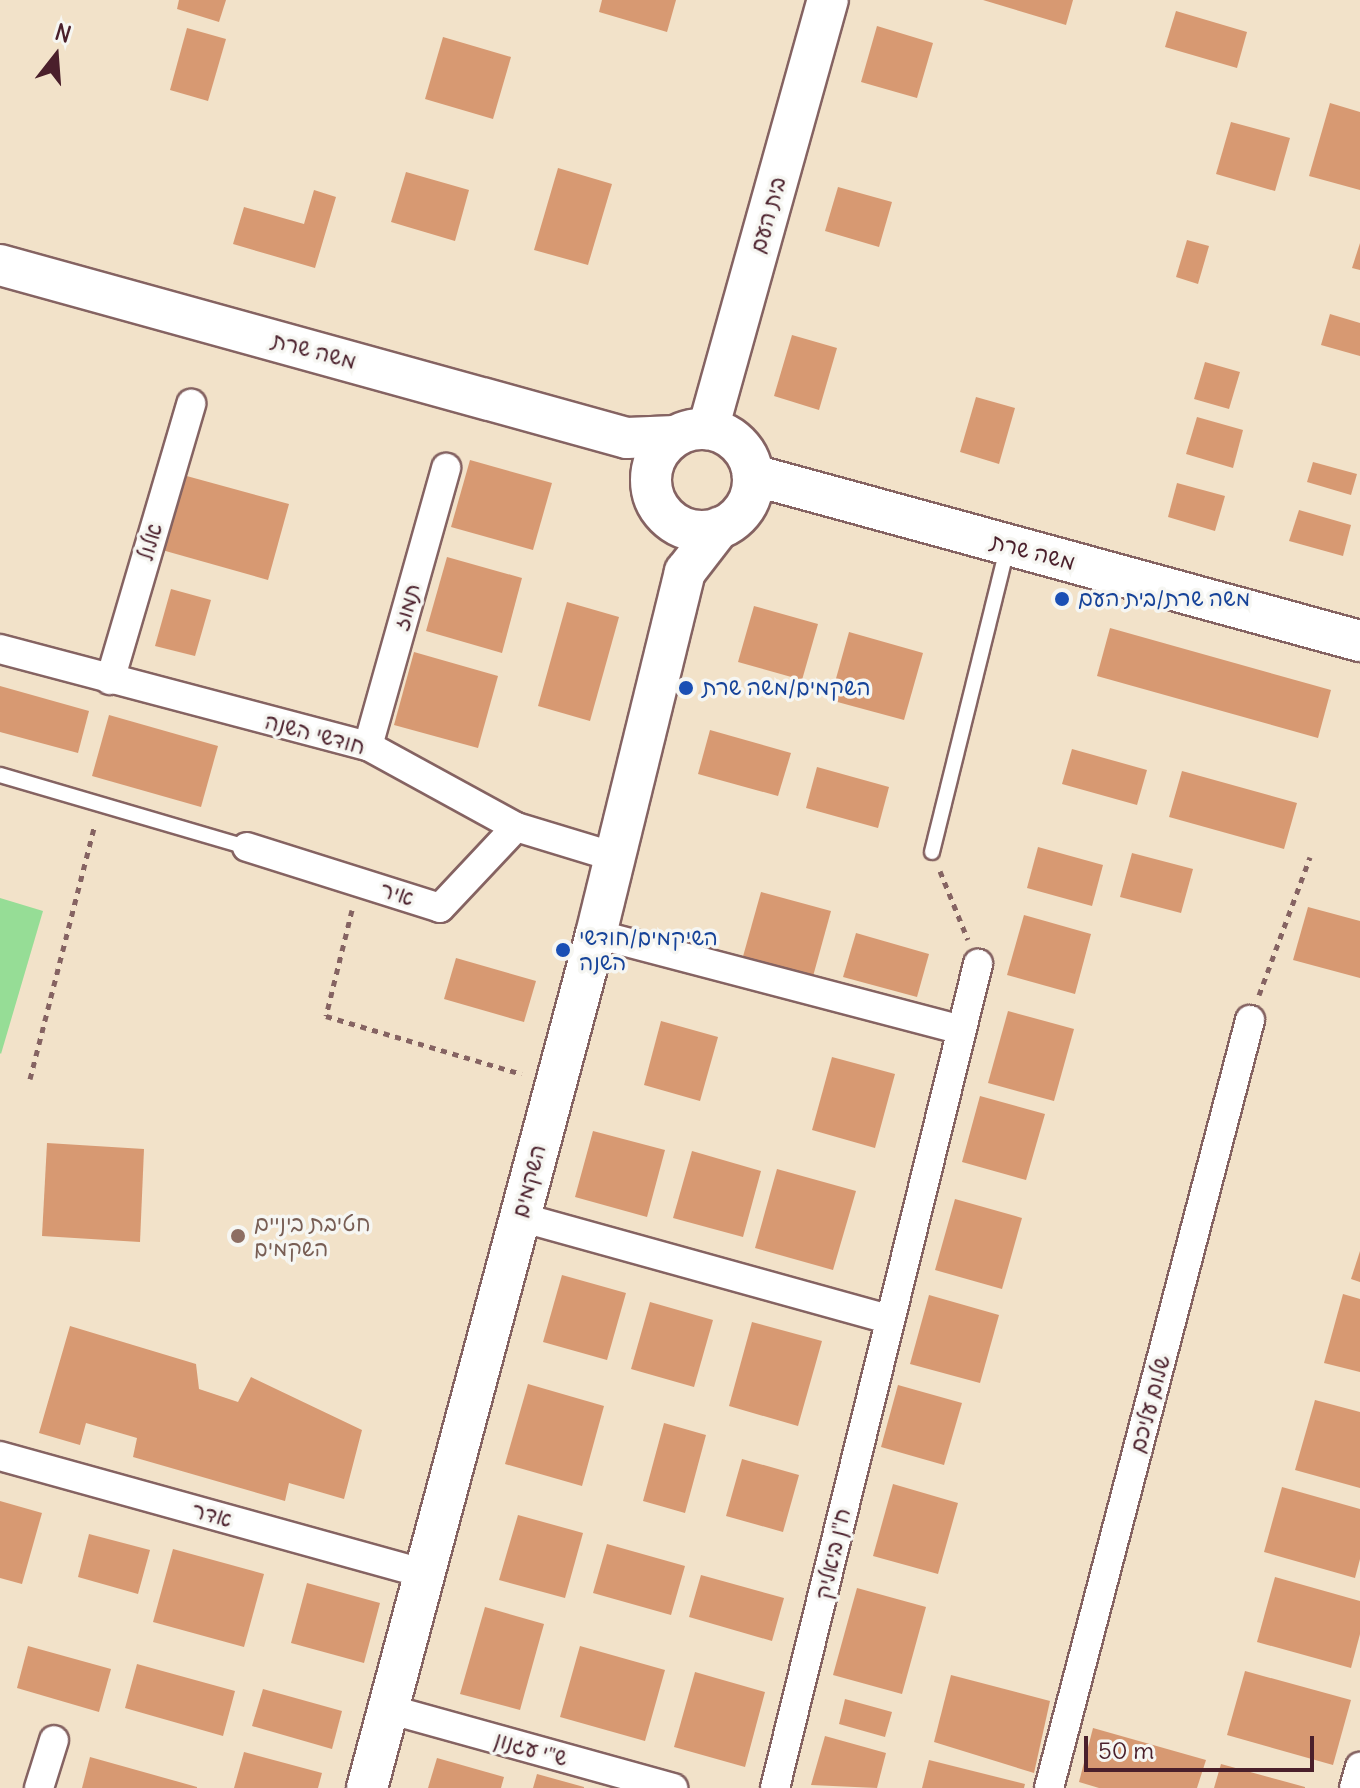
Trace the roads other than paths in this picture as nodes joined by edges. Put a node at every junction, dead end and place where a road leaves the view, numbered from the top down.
1 (828, 0) edge
2 (0, 265) edge
3 (191, 404) dead end
4 (692, 433) junction
5 (627, 438) junction
6 (446, 468) dead end
7 (753, 475) junction
8 (655, 493) junction
9 (719, 528) junction
10 (1008, 545) junction
11 (685, 572) junction
12 (1360, 641) edge
13 (0, 649) edge
14 (110, 680) junction
15 (368, 746) junction
16 (0, 775) edge
17 (516, 827) junction
18 (247, 847) joint
19 (932, 852) road end
20 (615, 857) junction
21 (596, 934) junction
22 (978, 964) road end
23 (1250, 1020) road end
24 (961, 1030) junction
25 (520, 1217) junction
26 (888, 1319) junction
27 (0, 1456) edge
28 (425, 1574) junction
29 (388, 1709) junction
30 (54, 1740) dead end
31 (1360, 1767) edge
32 (39, 1788) edge
33 (367, 1788) edge
34 (673, 1788) edge
35 (775, 1788) edge
36 (1049, 1788) edge
37 (1354, 1788) edge

1 - 4 street, בית העם
2 - 5 street, משה שרת
3 - 14 street, אלול
4 - 5 street, משה שרת
4 - 7 street
4 - 8 street
5 - 8 street
6 - 15 street, תמוז
7 - 9 street
7 - 10 street, משה שרת
8 - 9 street
8 - 11 street
9 - 11 street, השקמים
10 - 12 street, משה שרת
10 - 19 lane
11 - 20 street, השקמים
13 - 14 street, חודשי השנה
14 - 15 street, חודשי השנה
15 - 17 street, חודשי השנה
16 - 18 lane
17 - 18 street, איר
17 - 20 street, חודשי השנה
20 - 21 street, השקמים
21 - 24 street
21 - 25 street, השקמים
22 - 24 street, ח"ן ביאליק
23 - 36 street, שלום עליכם
24 - 26 street, ח"ן ביאליק
25 - 26 street
25 - 28 street, השקמים
26 - 35 street, ח"ן ביאליק
27 - 28 street, אדר
28 - 29 street, השקמים
29 - 33 street, השקמים
29 - 34 street, ש"י עגנון
30 - 32 street
31 - 37 street

